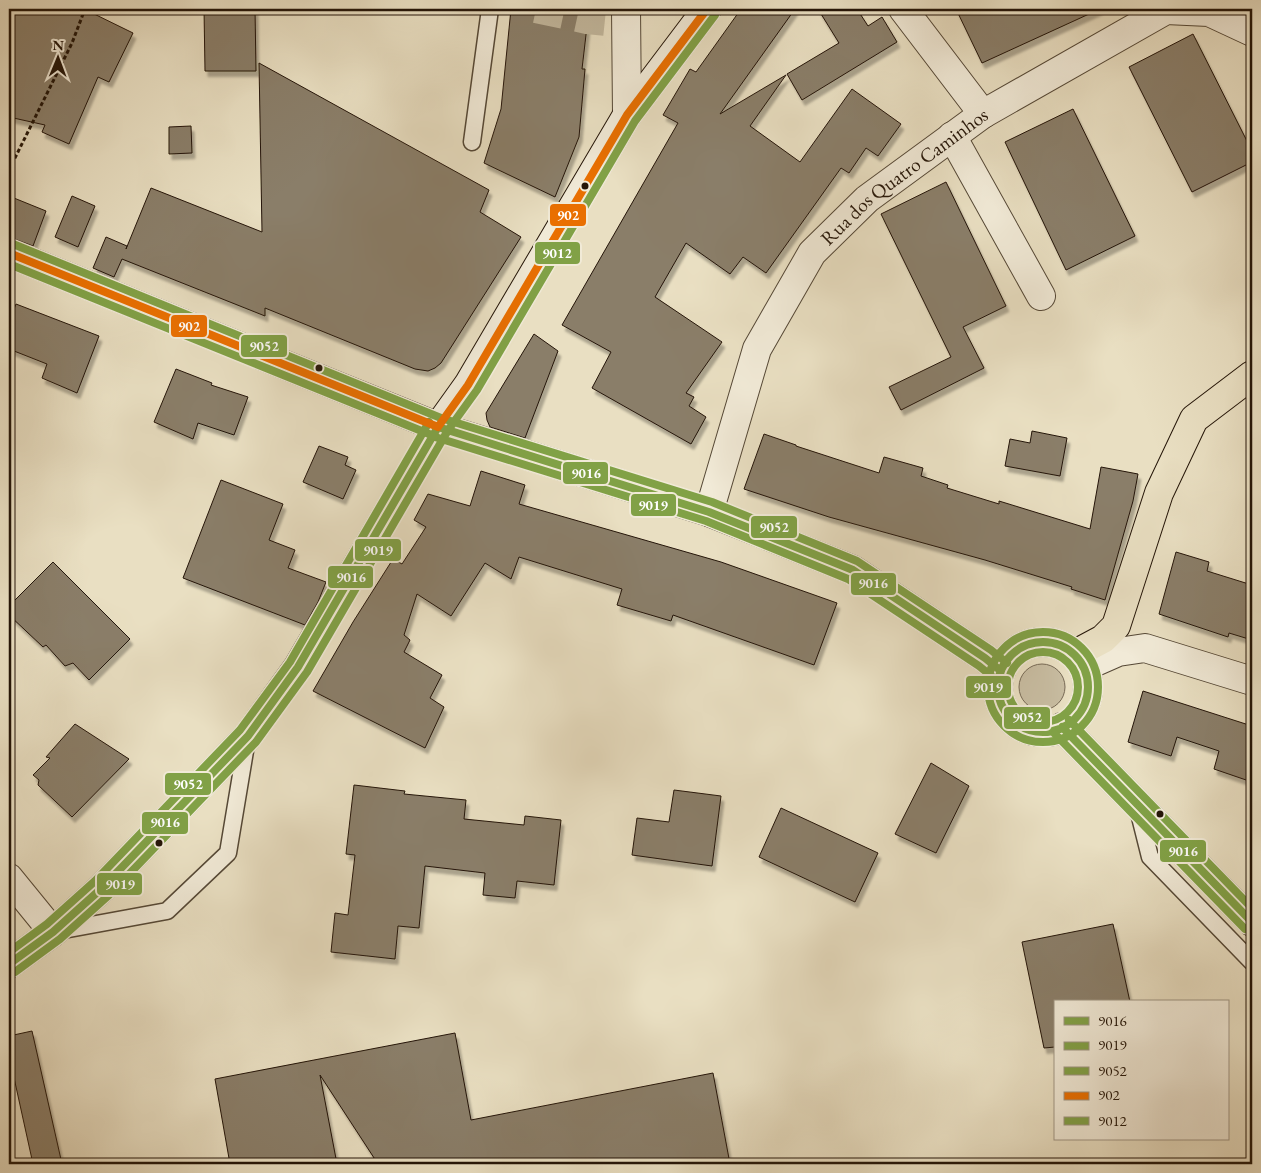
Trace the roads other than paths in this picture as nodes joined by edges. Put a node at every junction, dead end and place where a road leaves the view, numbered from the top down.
1 (490, 9) edge
2 (626, 9) edge
3 (706, 9) edge
4 (904, 9) edge
5 (1167, 9) edge
6 (1252, 32) edge
7 (627, 114) junction
8 (983, 114) junction
9 (952, 136) junction
10 (472, 142) dead end
11 (9, 253) edge
12 (1041, 296) dead end
13 (1252, 374) edge
14 (438, 427) junction
15 (709, 512) junction
16 (1079, 661) junction
17 (1001, 671) junction
18 (1252, 681) edge
19 (1062, 727) junction
20 (248, 736) junction
21 (1136, 804) junction
22 (9, 878) edge
23 (1252, 922) edge
24 (53, 932) junction
25 (1252, 962) edge
26 (9, 964) edge

1 - 10 lane
2 - 7 street
3 - 7 street
4 - 8 street
5 - 6 street, Rua dos Quatro Caminhos
5 - 8 street, Rua dos Quatro Caminhos
7 - 14 street
8 - 9 street, Rua dos Quatro Caminhos
9 - 12 street
9 - 15 street, Rua dos Quatro Caminhos
11 - 14 street
13 - 16 highway
14 - 15 street
14 - 20 street
15 - 17 street
16 - 17 street
16 - 18 street
16 - 19 street
17 - 19 street
19 - 21 street
20 - 24 street
20 - 24 lane
21 - 23 street
21 - 25 lane
22 - 24 street
24 - 26 street

